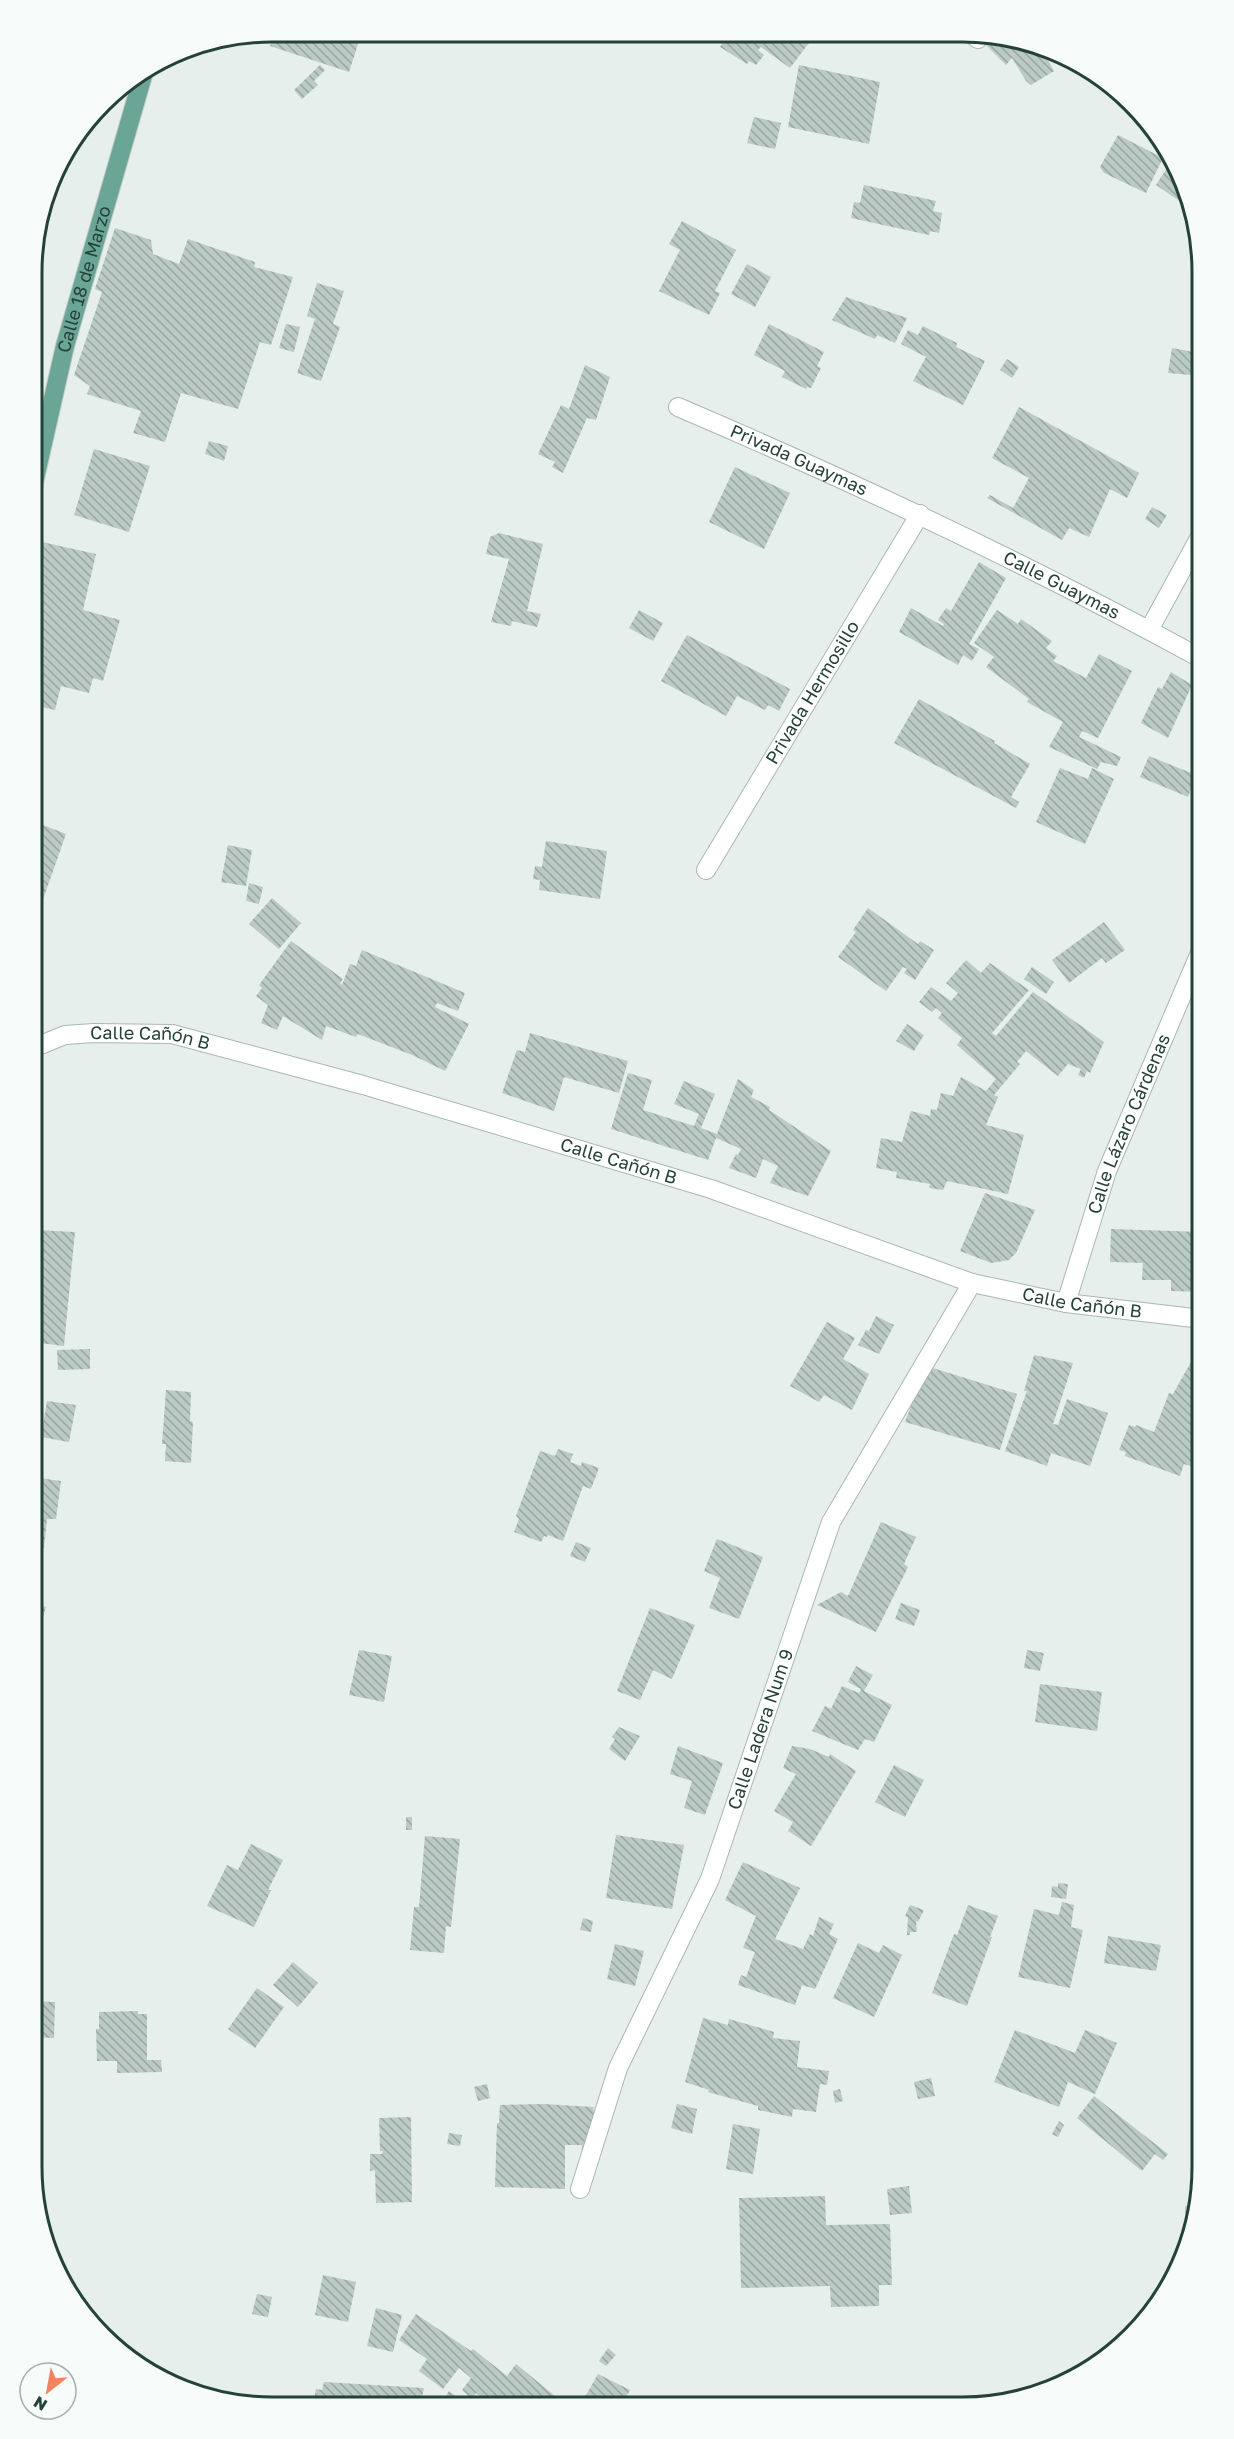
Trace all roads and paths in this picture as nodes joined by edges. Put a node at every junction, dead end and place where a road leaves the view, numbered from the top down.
1 (141, 83) edge
2 (678, 406) dead end
3 (42, 447) edge
4 (920, 514) junction
5 (1192, 551) edge
6 (1149, 630) junction
7 (1192, 654) edge
8 (706, 870) dead end
9 (1192, 971) edge
10 (42, 1044) edge
11 (972, 1283) junction
12 (1065, 1304) junction
13 (1192, 1318) edge
14 (580, 2189) dead end

1 - 3 main road, Calle 18 de Marzo
2 - 4 street, Privada Guaymas
4 - 6 street, Calle Guaymas
4 - 8 street, Privada Hermosillo
5 - 6 street
6 - 7 street, Calle Guaymas
9 - 12 street, Calle Lázaro Cárdenas
10 - 11 street, Calle Cañón B
11 - 12 street, Calle Cañón B
11 - 14 street, Calle Ladera Num 9
12 - 13 street, Calle Cañón B

